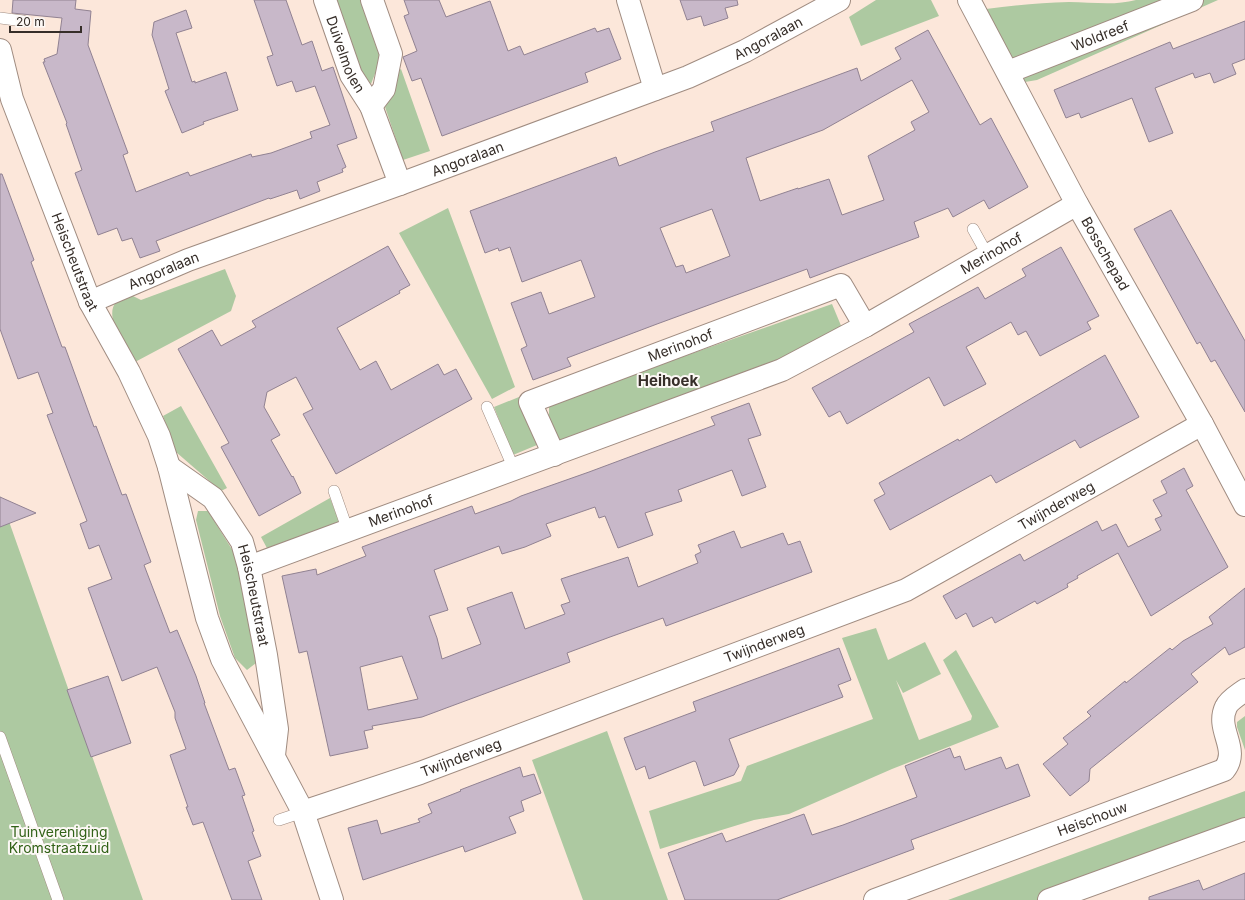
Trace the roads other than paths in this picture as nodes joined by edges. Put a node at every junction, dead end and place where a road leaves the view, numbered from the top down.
1 (324, 0) edge
2 (372, 0) edge
3 (628, 0) edge
4 (839, 0) edge
5 (969, 0) edge
6 (1192, 0) edge
7 (0, 18) edge
8 (23, 21) dead end
9 (0, 50) edge
10 (1008, 72) junction
11 (655, 89) junction
12 (371, 106) junction
13 (400, 184) junction
14 (1077, 204) junction
15 (973, 229) dead end
16 (988, 256) junction
17 (90, 302) junction
18 (865, 326) junction
19 (487, 407) dead end
20 (1202, 424) junction
21 (554, 455) junction
22 (168, 467) junction
23 (514, 470) junction
24 (334, 492) dead end
25 (1245, 505) edge
26 (348, 530) junction
27 (248, 567) junction
28 (1245, 690) edge
29 (0, 737) edge
30 (274, 755) junction
31 (303, 812) junction
32 (279, 820) dead end
33 (1245, 829) edge
34 (58, 900) edge
35 (332, 900) edge
36 (875, 900) edge
37 (1049, 900) edge

1 - 12 street, Duivelmolen
2 - 12 street, Duivelmolen
3 - 11 street
4 - 11 street, Angoralaan
5 - 10 street, Bosschepad
6 - 10 street, Woldreef
7 - 8 lane
9 - 17 street, Heischeutstraat
10 - 14 street, Bosschepad
11 - 13 street, Angoralaan
12 - 13 street, Duivelmolen
13 - 17 street, Angoralaan
14 - 16 street, Merinohof
14 - 20 street, Bosschepad
15 - 16 lane
16 - 18 street, Merinohof
17 - 22 street, Heischeutstraat
18 - 21 street, Merinohof
18 - 21 street, Merinohof
19 - 23 lane
20 - 25 street, Bosschepad
20 - 31 street, Twijnderweg
21 - 23 street, Merinohof
22 - 27 street, Heischeutstraat
22 - 30 street, Heischeutstraat
23 - 26 street, Merinohof
24 - 26 lane
26 - 27 street, Merinohof
27 - 30 street, Heischeutstraat
28 - 36 street, Heischouw
29 - 34 lane
30 - 31 street, Heischeutstraat
31 - 32 lane
31 - 35 street, Heischeutstraat
33 - 37 street

